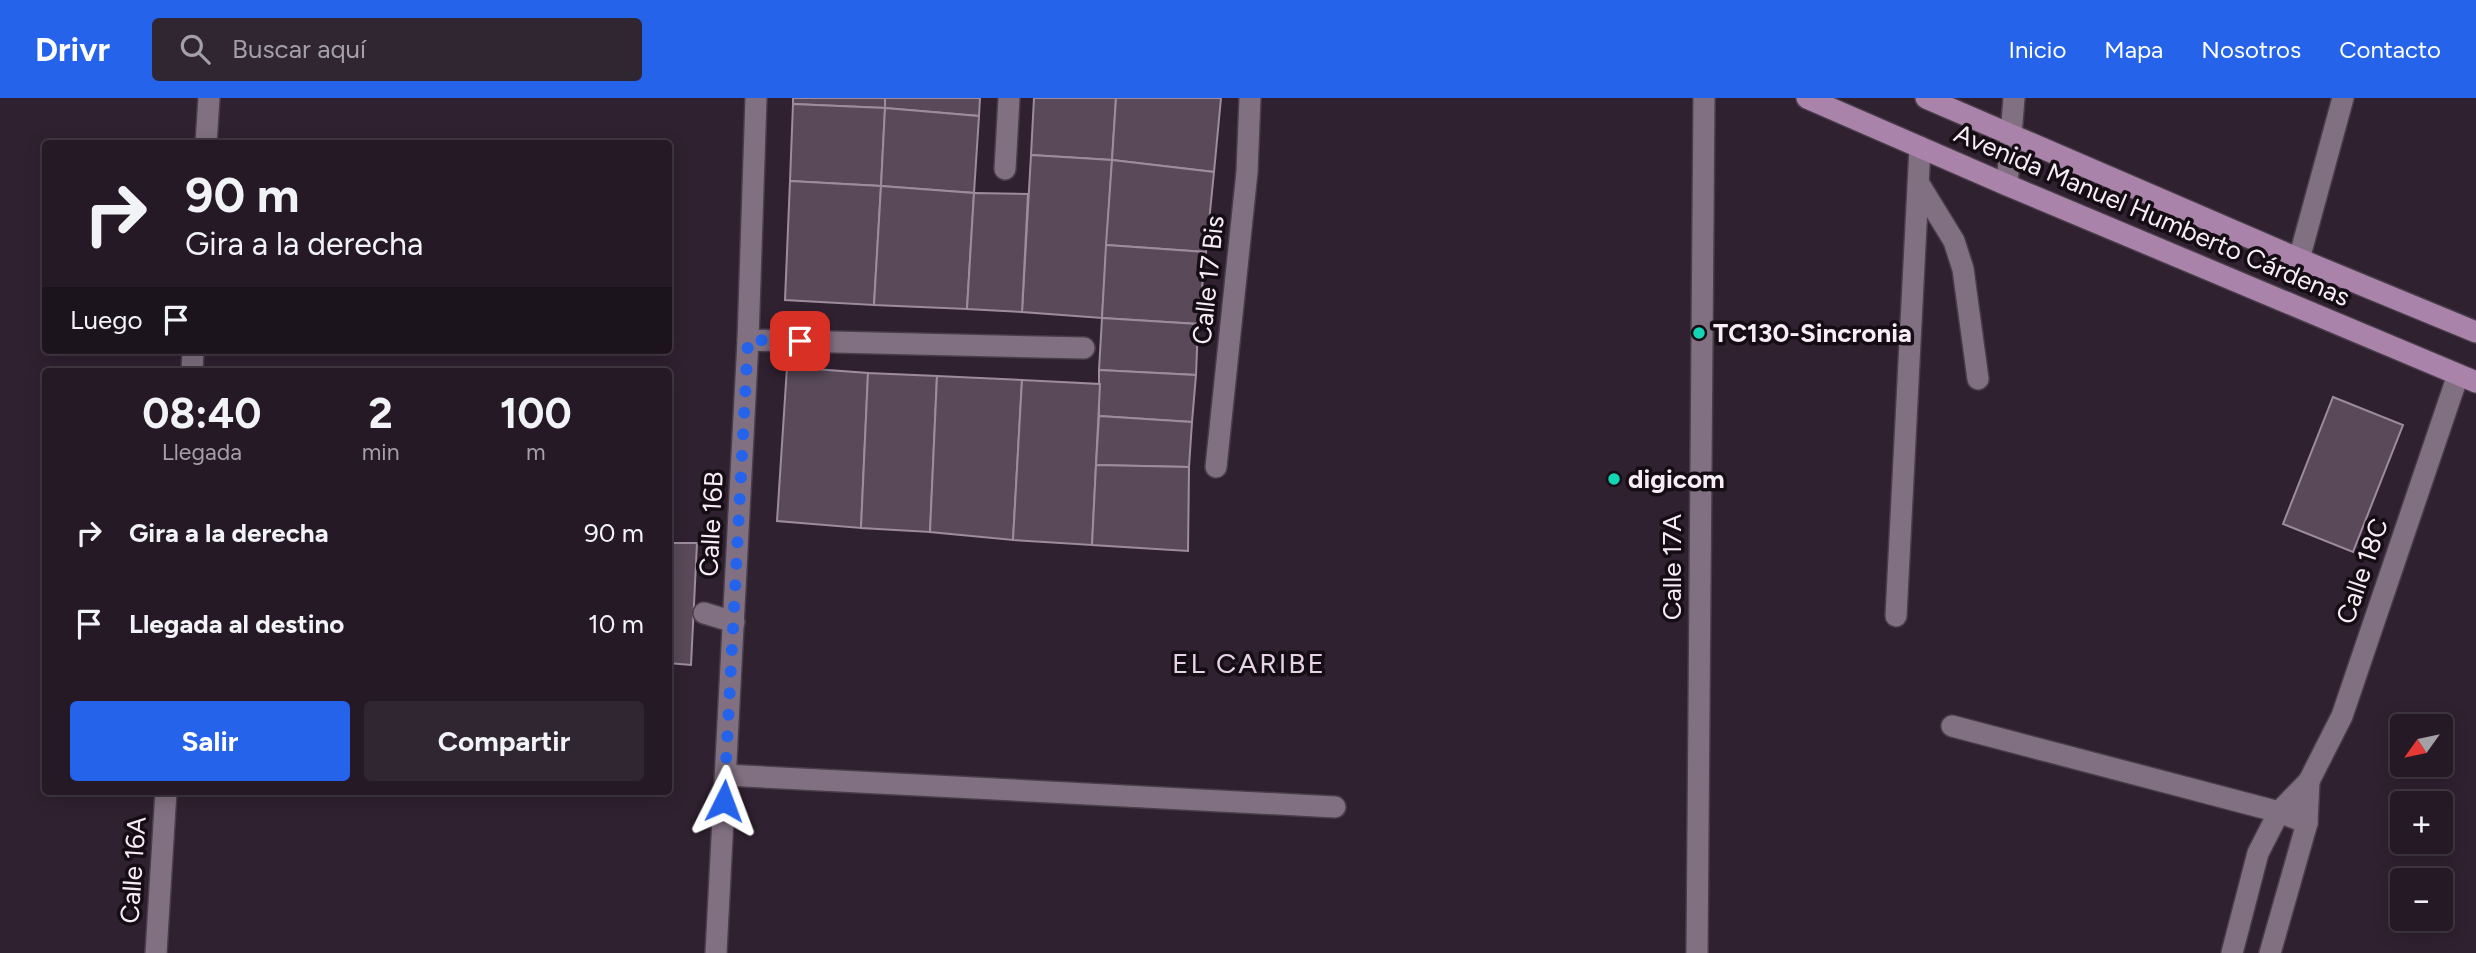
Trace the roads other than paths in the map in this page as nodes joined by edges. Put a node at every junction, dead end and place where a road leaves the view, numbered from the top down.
1 (208, 98) edge
2 (756, 98) edge
3 (1009, 98) edge
4 (1250, 98) edge
5 (1704, 98) edge
6 (1807, 98) edge
7 (1926, 98) edge
8 (2014, 98) edge
9 (2343, 98) edge
10 (2012, 134) junction
11 (206, 140) edge
12 (1920, 147) junction
13 (1004, 169) dead end
14 (1919, 184) junction
15 (2007, 185) junction
16 (2300, 259) junction
17 (2476, 332) edge
18 (748, 340) junction
19 (1084, 348) dead end
20 (2467, 378) edge
21 (1978, 379) dead end
22 (1216, 467) dead end
23 (704, 613) dead end
24 (1896, 616) dead end
25 (734, 622) junction
26 (1952, 726) dead end
27 (726, 775) junction
28 (2309, 781) junction
29 (166, 795) edge
30 (1335, 807) dead end
31 (2279, 813) junction
32 (2307, 823) junction
33 (156, 953) edge
34 (716, 953) edge
35 (1697, 953) edge
36 (2232, 953) edge
37 (2270, 953) edge

1 - 11 street
2 - 18 street, Calle 16B
3 - 13 street
4 - 22 street, Calle 17 Bis
5 - 35 street, Calle 17A
6 - 12 main road, Avenida Manuel Humberto Cárdenas
7 - 10 main road, Avenida Manuel Humberto Cárdenas
8 - 10 street
9 - 16 street
10 - 15 street
10 - 16 main road, Avenida Manuel Humberto Cárdenas
12 - 14 street
12 - 15 main road, Avenida Manuel Humberto Cárdenas
14 - 21 street
14 - 24 street
15 - 20 main road, Avenida Manuel Humberto Cárdenas
16 - 17 main road, Avenida Manuel Humberto Cárdenas
18 - 19 street
18 - 25 street, Calle 16B
20 - 28 street, Calle 18C
23 - 25 street
25 - 27 street, Calle 16B
26 - 31 street
27 - 30 street
27 - 34 street, Calle 16B
28 - 31 street, Calle 18C
28 - 32 street, Calle 18C
29 - 33 street, Calle 16A
31 - 32 street
31 - 36 street, Calle 18C
32 - 37 street, Calle 18C

